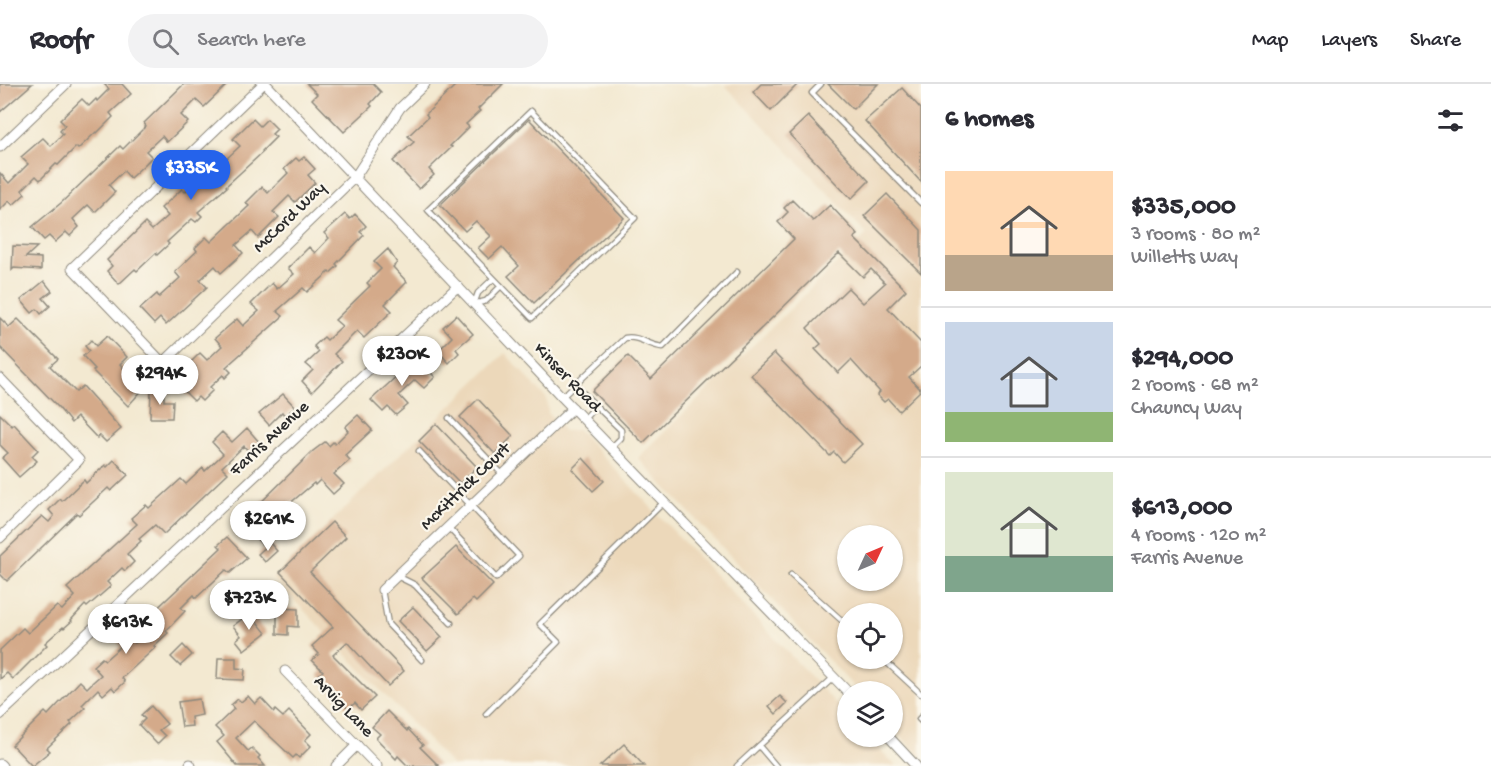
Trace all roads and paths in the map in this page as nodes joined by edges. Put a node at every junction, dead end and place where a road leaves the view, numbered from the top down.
1 (66, 84) edge
2 (265, 84) edge
3 (425, 84) edge
4 (821, 84) edge
5 (0, 147) edge
6 (355, 177) junction
7 (921, 203) edge
8 (737, 272) dead end
9 (493, 279) junction
10 (458, 286) junction
11 (501, 286) junction
12 (474, 304) junction
13 (0, 378) edge
14 (575, 385) junction
15 (562, 398) junction
16 (596, 406) junction
17 (573, 408) junction
18 (449, 418) dead end
19 (584, 419) junction
20 (611, 448) junction
21 (419, 451) dead end
22 (503, 475) junction
23 (664, 502) junction
24 (471, 505) junction
25 (448, 527) junction
26 (0, 538) edge
27 (791, 575) dead end
28 (397, 576) junction
29 (382, 590) joint
30 (837, 616) edge
31 (451, 623) dead end
32 (422, 660) dead end
33 (894, 669) edge
34 (285, 671) dead end
35 (834, 677) junction
36 (838, 681) edge
37 (921, 694) edge
38 (486, 714) dead end
39 (0, 715) edge
40 (357, 745) junction
41 (759, 746) junction
42 (898, 747) edge
43 (336, 766) edge
44 (377, 766) edge
45 (737, 766) edge
46 (776, 766) edge
47 (916, 766) edge

1 - 5 street
2 - 6 street, Kinser Road
2 - 6 street, McCord Way
3 - 6 street, McCord Way
4 - 7 lane
6 - 10 street, Kinser Road
8 - 14 lane
9 - 11 lane
9 - 11 lane
9 - 12 lane
10 - 12 street, Kinser Road
10 - 39 street, Farris Avenue
11 - 12 lane
12 - 15 street, Kinser Road
13 - 26 street
14 - 15 lane
14 - 16 lane
15 - 17 street, Kinser Road
16 - 19 lane
16 - 20 lane
17 - 19 street, Kinser Road
17 - 22 street, McKittrick Court
18 - 22 lane
19 - 20 street, Kinser Road
20 - 23 street, Kinser Road
21 - 24 lane
22 - 24 street, McKittrick Court
23 - 35 street, Kinser Road
23 - 38 lane
24 - 25 street, McKittrick Court
24 - 25 lane
25 - 28 street, McKittrick Court
27 - 30 lane
28 - 29 street, McKittrick Court
28 - 31 lane
29 - 32 lane
33 - 37 lane
34 - 40 street, Arvig Lane
35 - 36 street, Kinser Road
35 - 41 lane
40 - 43 street
40 - 44 street, Arvig Lane
41 - 45 lane
41 - 46 lane
42 - 47 street

